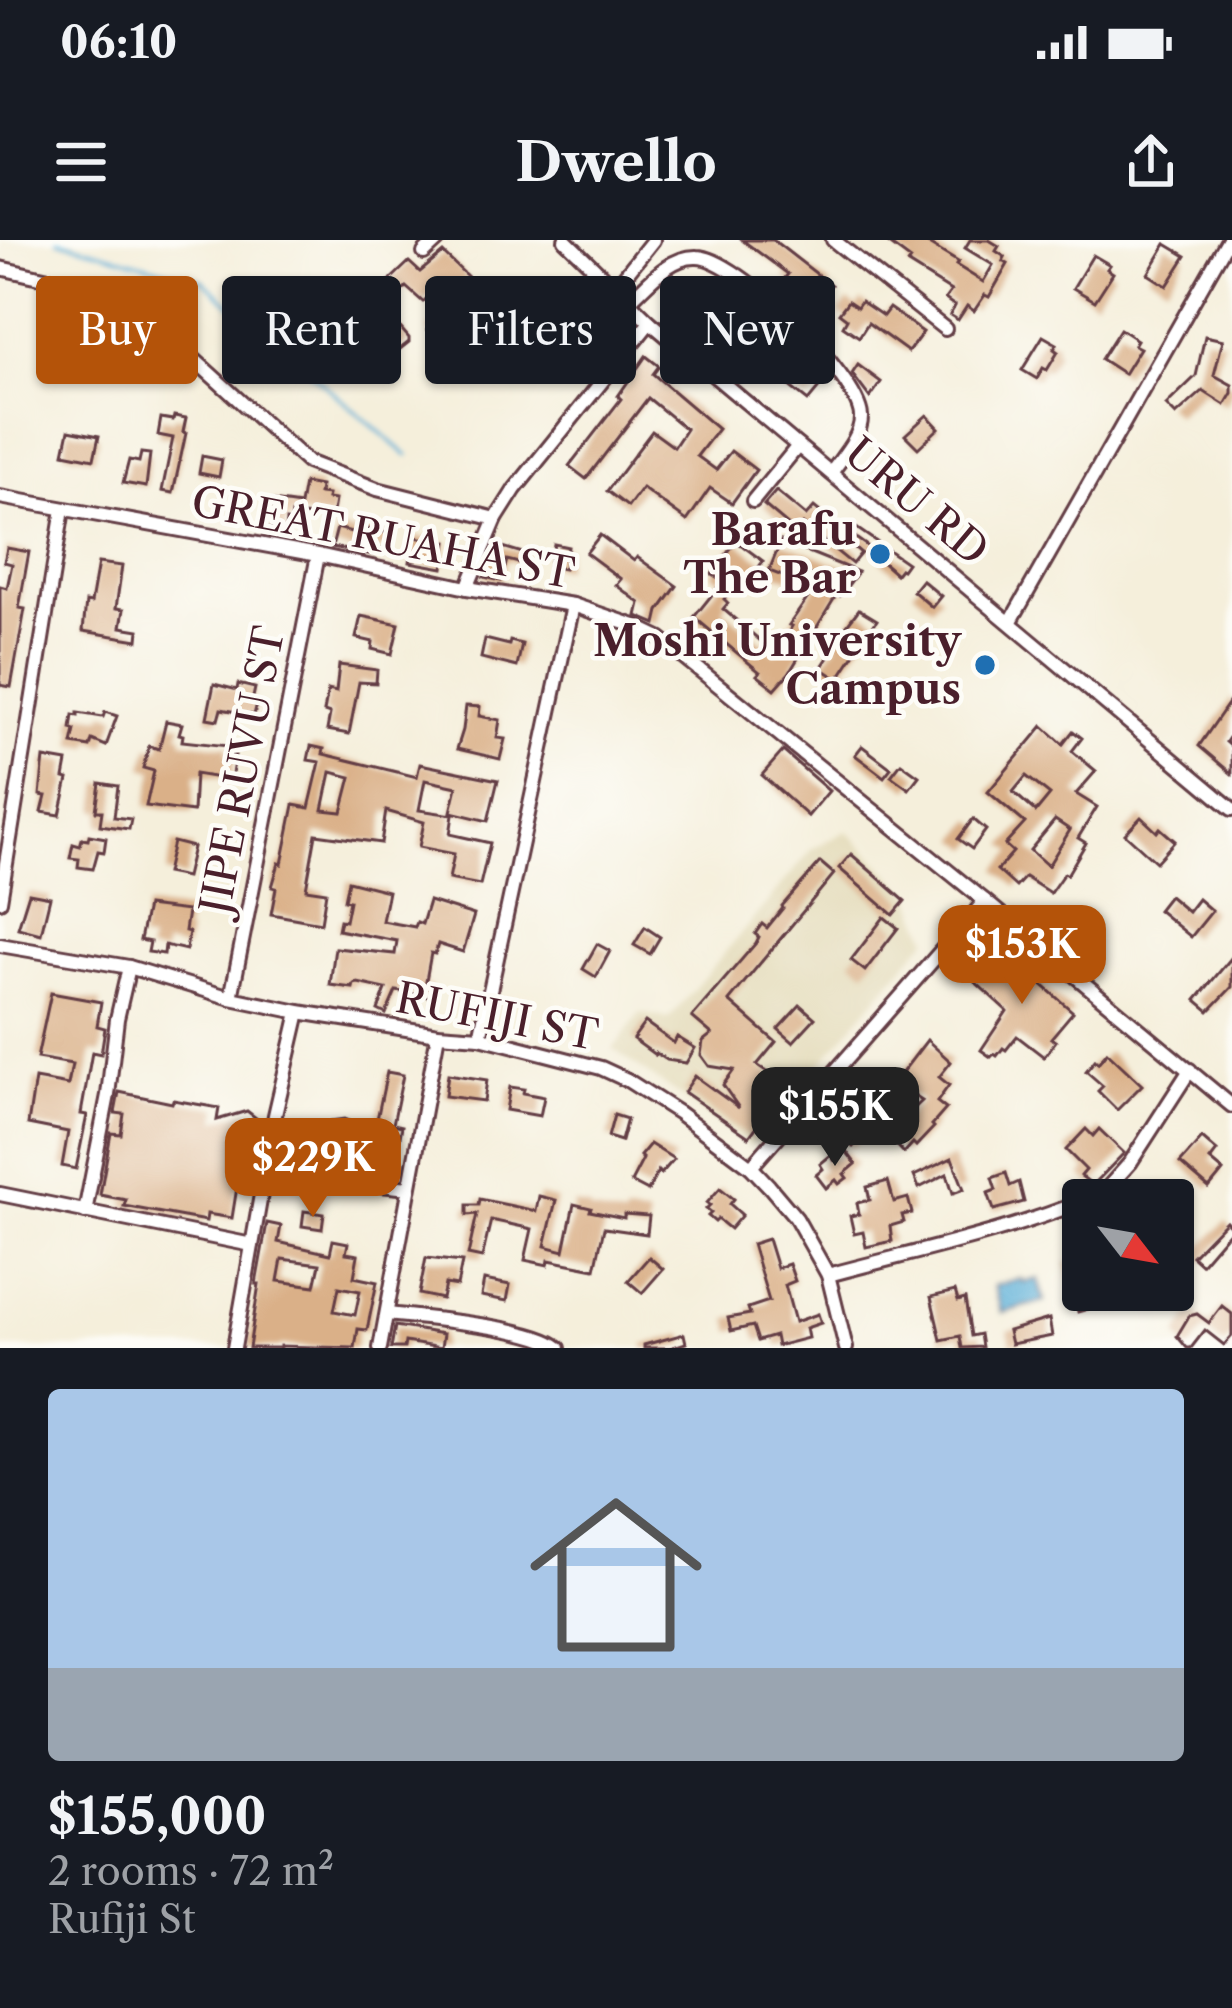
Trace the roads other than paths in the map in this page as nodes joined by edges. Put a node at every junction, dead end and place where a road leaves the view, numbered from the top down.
1 (438, 240) edge
2 (566, 240) edge
3 (653, 240) edge
4 (833, 240) edge
5 (1228, 240) edge
6 (424, 253) dead end
7 (0, 268) edge
8 (601, 276) edge
9 (624, 276) edge
10 (636, 295) edge
11 (636, 309) edge
12 (650, 322) junction
13 (945, 329) dead end
14 (798, 446) junction
15 (831, 473) junction
16 (0, 496) edge
17 (753, 501) dead end
18 (63, 509) junction
19 (496, 519) junction
20 (319, 555) junction
21 (466, 588) junction
22 (573, 605) junction
23 (1011, 621) junction
24 (1232, 809) edge
25 (0, 901) edge
26 (985, 901) junction
27 (0, 945) edge
28 (129, 967) junction
29 (231, 998) junction
30 (299, 1012) junction
31 (437, 1034) junction
32 (480, 1037) junction
33 (1190, 1070) junction
34 (1232, 1106) edge
35 (751, 1167) junction
36 (265, 1173) junction
37 (1116, 1179) edge
38 (409, 1188) junction
39 (0, 1195) edge
40 (1062, 1209) edge
41 (85, 1212) junction
42 (252, 1245) junction
43 (828, 1275) junction
44 (388, 1314) junction
45 (234, 1348) edge
46 (380, 1348) edge
47 (559, 1348) edge
48 (846, 1348) edge

1 - 6 street
2 - 8 street, URU RD
3 - 9 street
4 - 13 street
5 - 23 street
7 - 19 street
10 - 15 street
11 - 12 street, URU RD
12 - 14 street, URU RD
12 - 19 street
14 - 15 street, URU RD
14 - 17 street
15 - 23 street, URU RD
16 - 18 street, GREAT RUAHA ST
18 - 20 street, GREAT RUAHA ST
18 - 25 street
19 - 21 street
20 - 21 street, GREAT RUAHA ST
20 - 29 street, JIPE RUVU ST
21 - 22 street, GREAT RUAHA ST
22 - 26 street, GREAT RUAHA ST
22 - 32 street
23 - 24 street, URU RD
26 - 33 street, GREAT RUAHA ST
26 - 35 street
27 - 28 street, RUFIJI ST
28 - 29 street, RUFIJI ST
28 - 41 street
29 - 30 street, RUFIJI ST
30 - 31 street, RUFIJI ST
30 - 36 street
31 - 32 street, RUFIJI ST
31 - 38 street
32 - 35 street, RUFIJI ST
33 - 34 street, GREAT RUAHA ST
33 - 37 street
35 - 43 street, RUFIJI ST
36 - 38 street
36 - 42 street
38 - 44 street
39 - 41 street
40 - 43 street
41 - 42 street
42 - 45 street
43 - 48 street, RUFIJI ST
44 - 46 street
44 - 47 street

